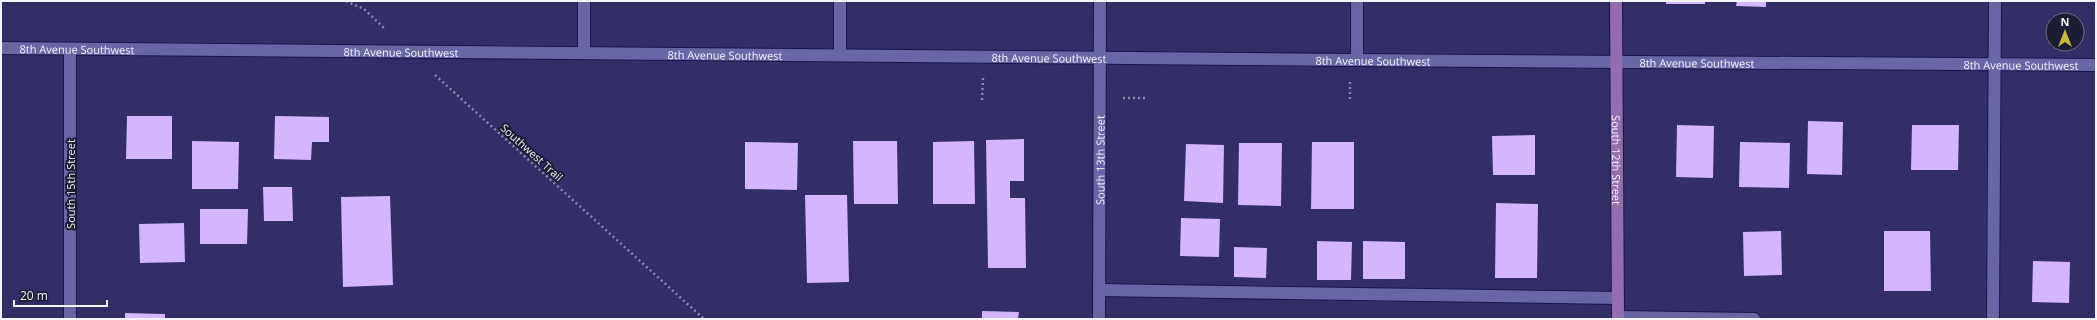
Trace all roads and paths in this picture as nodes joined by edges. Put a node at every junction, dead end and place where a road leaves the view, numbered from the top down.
1 (346, 1) edge
2 (584, 1) edge
3 (840, 1) edge
4 (1100, 1) edge
5 (1357, 1) edge
6 (1616, 1) edge
7 (1994, 1) edge
8 (1, 48) edge
9 (70, 49) junction
10 (409, 51) junction
11 (584, 53) junction
12 (840, 55) junction
13 (1100, 58) junction
14 (1357, 60) junction
15 (1616, 62) junction
16 (1994, 64) junction
17 (2096, 65) edge
18 (1099, 290) junction
19 (1618, 298) junction
20 (1618, 318) edge
21 (70, 319) edge
22 (704, 319) edge
23 (1099, 319) edge
24 (1754, 319) edge
25 (1993, 319) edge

1 - 10 path, Southwest Trail
2 - 11 street
3 - 12 street
4 - 13 street, South 13th Street
5 - 14 street
6 - 15 street, South 12th Street
7 - 16 street
8 - 9 street, 8th Avenue Southwest
9 - 10 street, 8th Avenue Southwest
9 - 21 street, South 15th Street
10 - 11 street, 8th Avenue Southwest
10 - 22 path, Southwest Trail
11 - 12 street, 8th Avenue Southwest
12 - 13 street, 8th Avenue Southwest
13 - 14 street, 8th Avenue Southwest
13 - 18 street, South 13th Street
14 - 15 street, 8th Avenue Southwest
15 - 16 street, 8th Avenue Southwest
15 - 19 street, South 12th Street
16 - 17 street, 8th Avenue Southwest
16 - 25 street
18 - 19 street
18 - 23 street, South 13th Street
19 - 20 street, South 12th Street
20 - 24 street

